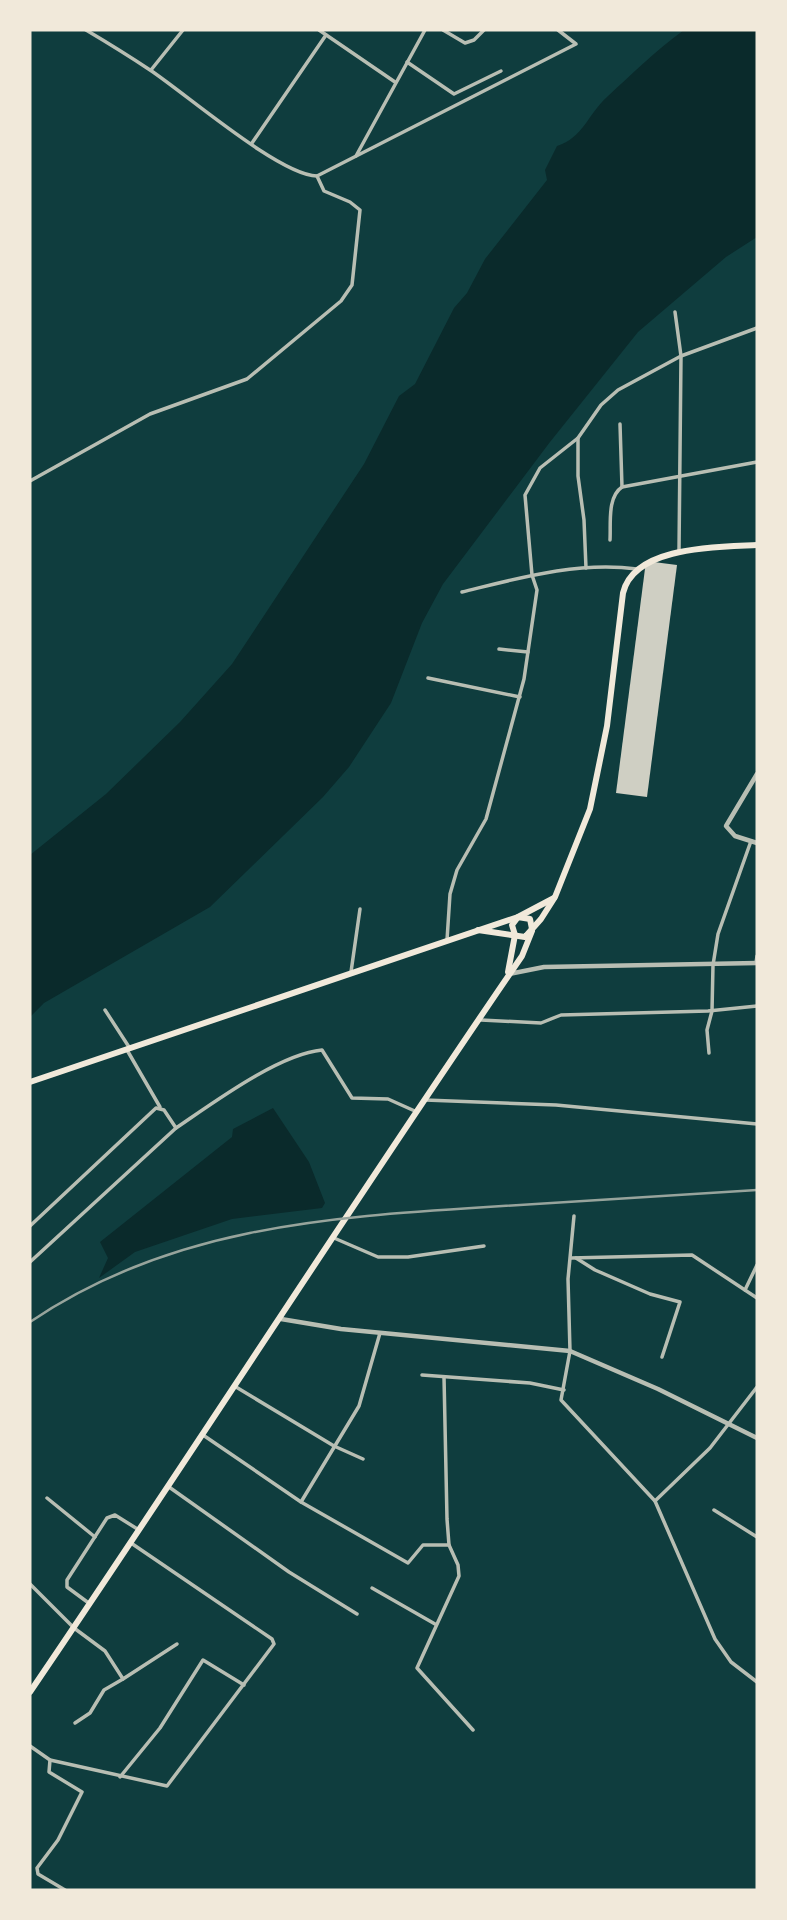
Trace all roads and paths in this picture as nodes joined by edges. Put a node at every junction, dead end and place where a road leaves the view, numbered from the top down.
1 (86, 30) edge
2 (183, 30) edge
3 (319, 30) edge
4 (425, 30) edge
5 (443, 30) edge
6 (484, 30) edge
7 (558, 30) edge
8 (326, 35) junction
9 (407, 62) junction
10 (151, 70) junction
11 (501, 71) dead end
12 (395, 82) junction
13 (252, 143) junction
14 (355, 158) junction
15 (317, 176) junction
16 (675, 312) dead end
17 (757, 328) edge
18 (681, 356) junction
19 (620, 424) dead end
20 (578, 438) junction
21 (757, 462) edge
22 (679, 475) junction
23 (30, 481) edge
24 (622, 486) junction
25 (610, 540) dead end
26 (757, 545) edge
27 (679, 554) junction
28 (586, 568) junction
29 (637, 569) junction
30 (532, 575) junction
31 (462, 592) dead end
32 (499, 649) dead end
33 (528, 652) junction
34 (428, 678) dead end
35 (520, 697) junction
36 (757, 774) edge
37 (754, 842) edge
38 (555, 897) junction
39 (360, 909) dead end
40 (518, 917) junction
41 (478, 930) junction
42 (532, 931) junction
43 (515, 935) junction
44 (447, 940) junction
45 (757, 956) edge
46 (757, 963) edge
47 (713, 965) junction
48 (351, 972) junction
49 (508, 974) junction
50 (757, 1006) edge
51 (105, 1010) dead end
52 (712, 1011) junction
53 (479, 1019) junction
54 (128, 1048) junction
55 (709, 1054) dead end
56 (30, 1082) edge
57 (425, 1100) junction
58 (160, 1108) junction
59 (417, 1112) junction
60 (757, 1125) edge
61 (176, 1128) junction
62 (574, 1216) dead end
63 (30, 1226) edge
64 (332, 1237) junction
65 (484, 1246) dead end
66 (573, 1258) junction
67 (30, 1262) edge
68 (757, 1267) edge
69 (746, 1290) junction
70 (757, 1297) edge
71 (281, 1319) junction
72 (380, 1333) junction
73 (570, 1352) junction
74 (662, 1357) dead end
75 (422, 1375) dead end
76 (444, 1377) junction
77 (236, 1387) junction
78 (757, 1387) edge
79 (564, 1390) junction
80 (729, 1425) junction
81 (203, 1436) junction
82 (757, 1438) edge
83 (334, 1446) junction
84 (363, 1459) dead end
85 (169, 1487) junction
86 (47, 1498) dead end
87 (655, 1500) junction
88 (301, 1503) junction
89 (714, 1510) dead end
90 (139, 1530) junction
91 (95, 1536) junction
92 (757, 1536) edge
93 (131, 1543) junction
94 (449, 1545) junction
95 (30, 1584) edge
96 (372, 1588) dead end
97 (90, 1604) junction
98 (357, 1614) dead end
99 (435, 1624) junction
100 (74, 1628) junction
101 (177, 1644) dead end
102 (123, 1679) junction
103 (757, 1682) edge
104 (244, 1685) junction
105 (30, 1692) edge
106 (75, 1723) dead end
107 (472, 1730) dead end
108 (30, 1746) edge
109 (50, 1760) junction
110 (120, 1777) junction
111 (65, 1890) edge

1 - 10 street
2 - 10 street
3 - 8 street
4 - 9 street
5 - 6 street
7 - 14 street
8 - 12 street
8 - 13 street
9 - 11 street
9 - 12 street
10 - 13 street
12 - 14 street
13 - 15 street
14 - 15 street
15 - 23 street
16 - 18 street
17 - 18 street
18 - 20 street
18 - 22 street
19 - 24 street
20 - 28 street
20 - 30 street
21 - 22 street
22 - 24 street
22 - 27 street
24 - 25 street
26 - 27 main road
27 - 29 main road
28 - 29 street
28 - 30 street
29 - 38 main road
30 - 31 street
30 - 33 street
32 - 33 street
33 - 35 street
34 - 35 street
35 - 44 street
36 - 37 street
37 - 47 street
38 - 40 main road
38 - 42 main road
39 - 48 street
40 - 41 main road
40 - 42 main road
40 - 43 main road
41 - 43 main road
41 - 44 main road
42 - 43 main road
42 - 49 main road
43 - 49 main road
44 - 48 main road
45 - 46 street
46 - 47 street
47 - 49 street
47 - 52 street
48 - 54 main road
49 - 53 main road
50 - 52 street
51 - 54 street
52 - 53 street
52 - 55 street
53 - 57 main road
54 - 56 main road
54 - 58 street
57 - 59 main road
57 - 60 street
58 - 61 street
58 - 63 street
59 - 61 street
59 - 64 main road
61 - 67 street
62 - 66 street
64 - 65 street
64 - 71 main road
66 - 69 street
66 - 73 street
66 - 74 street
68 - 69 street
69 - 70 street
71 - 72 street
71 - 77 main road
72 - 73 street
72 - 83 street
73 - 79 street
73 - 80 street
75 - 76 street
76 - 79 street
76 - 94 street
77 - 81 main road
77 - 83 street
78 - 80 street
79 - 87 street
80 - 82 street
80 - 87 street
81 - 85 main road
81 - 88 street
83 - 84 street
83 - 88 street
85 - 90 main road
85 - 98 street
86 - 91 street
87 - 103 street
88 - 94 street
89 - 92 street
90 - 91 street
90 - 93 main road
91 - 97 street
93 - 97 main road
93 - 104 street
94 - 99 street
95 - 100 street
96 - 99 street
97 - 100 main road
99 - 107 street
100 - 102 street
100 - 105 main road
101 - 102 street
102 - 106 street
104 - 110 street
104 - 110 street
108 - 109 street
109 - 110 street
109 - 111 street

